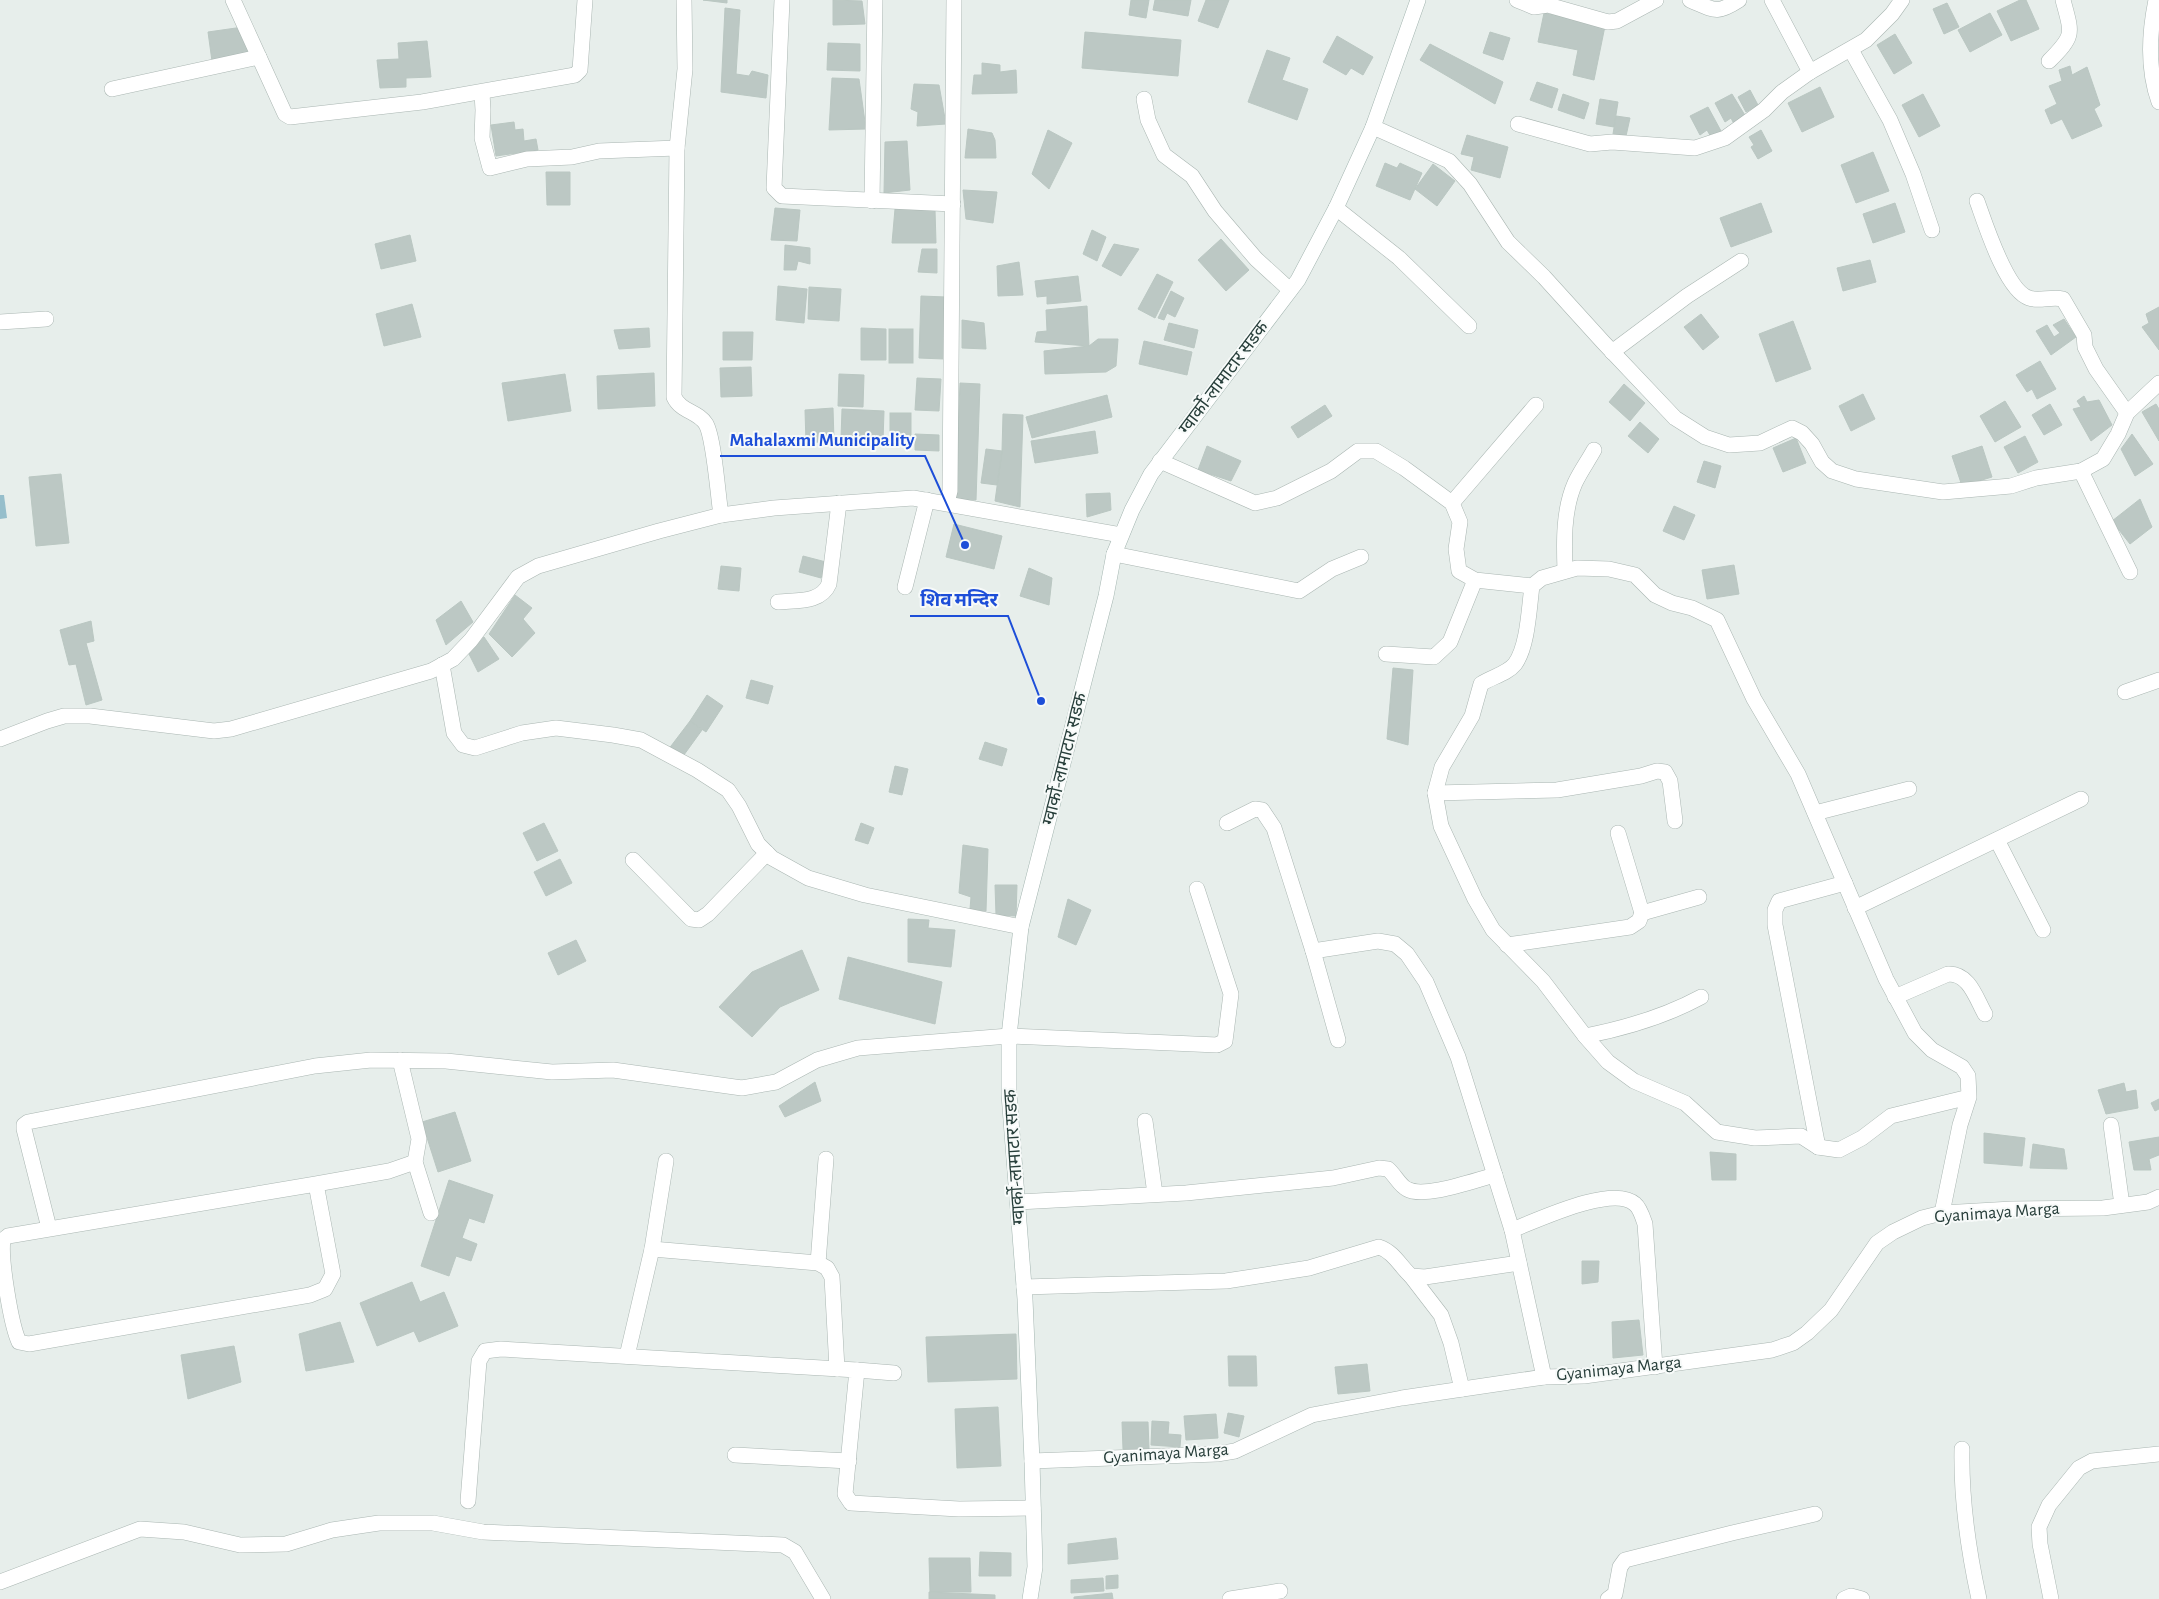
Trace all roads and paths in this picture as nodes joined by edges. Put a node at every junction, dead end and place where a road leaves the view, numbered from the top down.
1 (233, 0) edge
2 (585, 0) edge
3 (684, 0) edge
4 (782, 0) edge
5 (875, 0) edge
6 (954, 0) edge
7 (1418, 0) edge
8 (1517, 0) edge
9 (1656, 0) edge
10 (1690, 0) edge
11 (1739, 0) edge
12 (1772, 0) edge
13 (1902, 0) edge
14 (2063, 0) edge
15 (2156, 0) edge
16 (1851, 50) junction
17 (259, 57) junction
18 (2049, 61) dead end
19 (1810, 72) junction
20 (112, 89) dead end
21 (482, 92) junction
22 (1144, 99) dead end
23 (2159, 102) edge
24 (1518, 124) dead end
25 (1374, 127) junction
26 (677, 148) junction
27 (872, 201) junction
28 (1976, 201) dead end
29 (953, 204) junction
30 (1336, 208) junction
31 (1932, 230) dead end
32 (1741, 261) dead end
33 (1290, 290) junction
34 (46, 319) dead end
35 (0, 322) edge
36 (1469, 326) dead end
37 (1612, 352) junction
38 (2159, 383) edge
39 (1536, 405) dead end
40 (2127, 413) junction
41 (1594, 450) dead end
42 (1160, 462) junction
43 (2081, 471) junction
44 (927, 500) junction
45 (839, 503) junction
46 (947, 503) junction
47 (1452, 504) junction
48 (721, 515) junction
49 (1121, 535) junction
50 (1114, 554) junction
51 (1361, 557) dead end
52 (1565, 571) junction
53 (2130, 572) dead end
54 (1475, 580) junction
55 (1532, 586) junction
56 (905, 587) dead end
57 (778, 602) dead end
58 (1386, 654) dead end
59 (442, 665) junction
60 (2159, 680) edge
61 (2125, 692) dead end
62 (0, 739) edge
63 (1909, 789) dead end
64 (1435, 793) junction
65 (2080, 799) dead end
66 (1814, 813) junction
67 (1676, 821) dead end
68 (1227, 823) dead end
69 (1618, 833) dead end
70 (1997, 840) junction
71 (768, 853) junction
72 (633, 860) dead end
73 (1845, 883) junction
74 (1197, 889) dead end
75 (1699, 897) dead end
76 (1855, 908) junction
77 (1642, 913) junction
78 (1021, 928) junction
79 (2043, 930) dead end
80 (1507, 944) junction
81 (1313, 950) junction
82 (1701, 996) dead end
83 (1895, 997) junction
84 (1985, 1014) dead end
85 (1009, 1036) junction
86 (1585, 1036) junction
87 (1338, 1040) dead end
88 (400, 1060) junction
89 (1969, 1097) junction
90 (1145, 1121) dead end
91 (2111, 1125) dead end
92 (1818, 1147) junction
93 (826, 1159) dead end
94 (666, 1161) dead end
95 (415, 1162) junction
96 (1495, 1175) junction
97 (316, 1184) junction
98 (1154, 1194) junction
99 (2159, 1197) edge
100 (1018, 1202) junction
101 (2122, 1206) junction
102 (431, 1213) dead end
103 (1942, 1213) junction
104 (49, 1228) junction
105 (1512, 1230) junction
106 (652, 1249) junction
107 (818, 1263) junction
108 (1519, 1263) junction
109 (1411, 1276) junction
110 (1024, 1287) junction
111 (627, 1356) junction
112 (1655, 1367) junction
113 (837, 1369) junction
114 (857, 1370) junction
115 (894, 1374) dead end
116 (1544, 1377) junction
117 (1462, 1389) junction
118 (1962, 1449) dead end
119 (2159, 1454) edge
120 (736, 1455) dead end
121 (849, 1461) junction
122 (1032, 1461) junction
123 (468, 1501) dead end
124 (1033, 1508) junction
125 (1815, 1514) dead end
126 (0, 1582) edge
127 (1280, 1591) dead end
128 (823, 1599) edge
129 (1030, 1599) edge
130 (1230, 1599) edge
131 (1608, 1599) edge
132 (1844, 1599) edge
133 (1862, 1599) edge
134 (1979, 1599) edge
135 (2051, 1599) edge

1 - 17 street
2 - 21 street
3 - 26 street
4 - 27 street
5 - 27 street
6 - 29 street
7 - 25 street, ग्वार्को-लामाटार सडक
8 - 9 street
10 - 11 street
12 - 19 street
13 - 16 street
14 - 18 street
15 - 23 street
16 - 19 street
16 - 31 street
17 - 20 street
17 - 21 street
19 - 24 street
21 - 26 street
22 - 33 street
25 - 30 street, ग्वार्को-लामाटार सडक
25 - 37 street
26 - 48 street
27 - 29 street
28 - 40 street
29 - 46 street
30 - 33 street, ग्वार्को-लामाटार सडक
30 - 36 street
32 - 37 street
33 - 42 street, ग्वार्को-लामाटार सडक
34 - 35 street
37 - 43 street
38 - 40 street
39 - 47 street
40 - 43 street
41 - 52 street
42 - 47 street
42 - 49 street, ग्वार्को-लामाटार सडक
43 - 53 street
44 - 45 street
44 - 46 street
44 - 56 street
45 - 48 street
45 - 57 street
46 - 49 street
47 - 54 street
48 - 59 street
49 - 50 street, ग्वार्को-लामाटार सडक
50 - 51 street
50 - 78 street, ग्वार्को-लामाटार सडक
52 - 55 street
52 - 66 street
54 - 55 street
54 - 58 street
55 - 64 street
59 - 62 street
59 - 71 street
60 - 61 street
63 - 66 street
64 - 67 street
64 - 80 street
65 - 70 street
66 - 73 street
68 - 81 street
69 - 77 street
70 - 76 street
70 - 79 street
71 - 72 street
71 - 78 street
73 - 76 street
73 - 92 street
74 - 85 street
75 - 77 street
76 - 83 street
77 - 80 street
78 - 85 street, ग्वार्को-लामाटार सडक
80 - 86 street
81 - 87 street
81 - 96 street
82 - 86 street
83 - 84 street
83 - 89 street
85 - 88 street
85 - 100 street, ग्वार्को-लामाटार सडक
86 - 92 street
88 - 95 street
88 - 104 street
89 - 92 street
89 - 103 street
90 - 98 street
91 - 101 street
93 - 107 street
94 - 106 street
95 - 97 street
95 - 102 street
96 - 98 street
96 - 105 street
97 - 104 street
97 - 104 street
98 - 100 street
99 - 101 street, Gyanimaya Marga
100 - 110 street, ग्वार्को-लामाटार सडक
101 - 103 street, Gyanimaya Marga
103 - 112 street, Gyanimaya Marga
105 - 108 street
105 - 112 street
106 - 107 street
106 - 111 street
107 - 113 street
108 - 109 street
108 - 116 street
109 - 110 street
109 - 117 street
110 - 122 street, ग्वार्को-लामाटार सडक
111 - 113 street
111 - 123 street
112 - 116 street, Gyanimaya Marga
113 - 114 street
114 - 115 street
114 - 121 street
116 - 117 street, Gyanimaya Marga
117 - 122 street, Gyanimaya Marga
118 - 134 street
119 - 135 street
120 - 121 street
121 - 124 street
122 - 124 street, ग्वार्को-लामाटार सडक
124 - 129 street, ग्वार्को-लामाटार सडक
125 - 131 street
126 - 128 street
127 - 130 street
132 - 133 street

